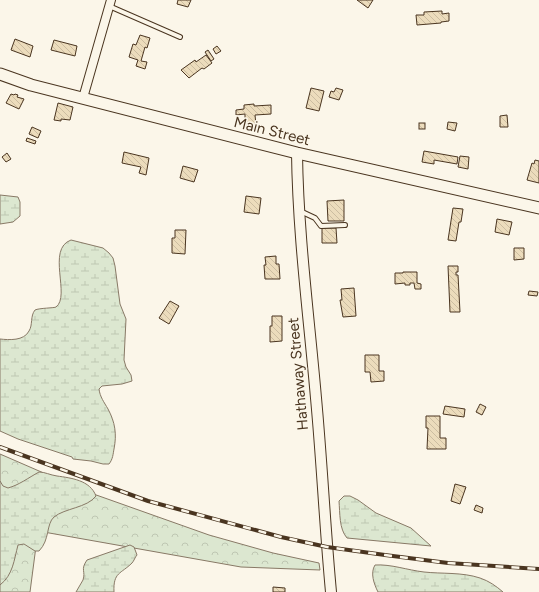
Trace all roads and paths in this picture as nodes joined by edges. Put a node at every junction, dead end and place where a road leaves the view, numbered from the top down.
1 (110, 3) edge
2 (180, 37) dead end
3 (0, 74) edge
4 (83, 98) junction
5 (297, 153) junction
6 (539, 208) edge
7 (300, 211) junction
8 (345, 225) dead end
9 (331, 592) edge

1 - 2 lane
1 - 4 street
3 - 4 main road, Main Street
4 - 5 main road, Main Street
5 - 6 main road, Main Street
5 - 7 street, Hathaway Street
7 - 8 lane
7 - 9 street, Hathaway Street

